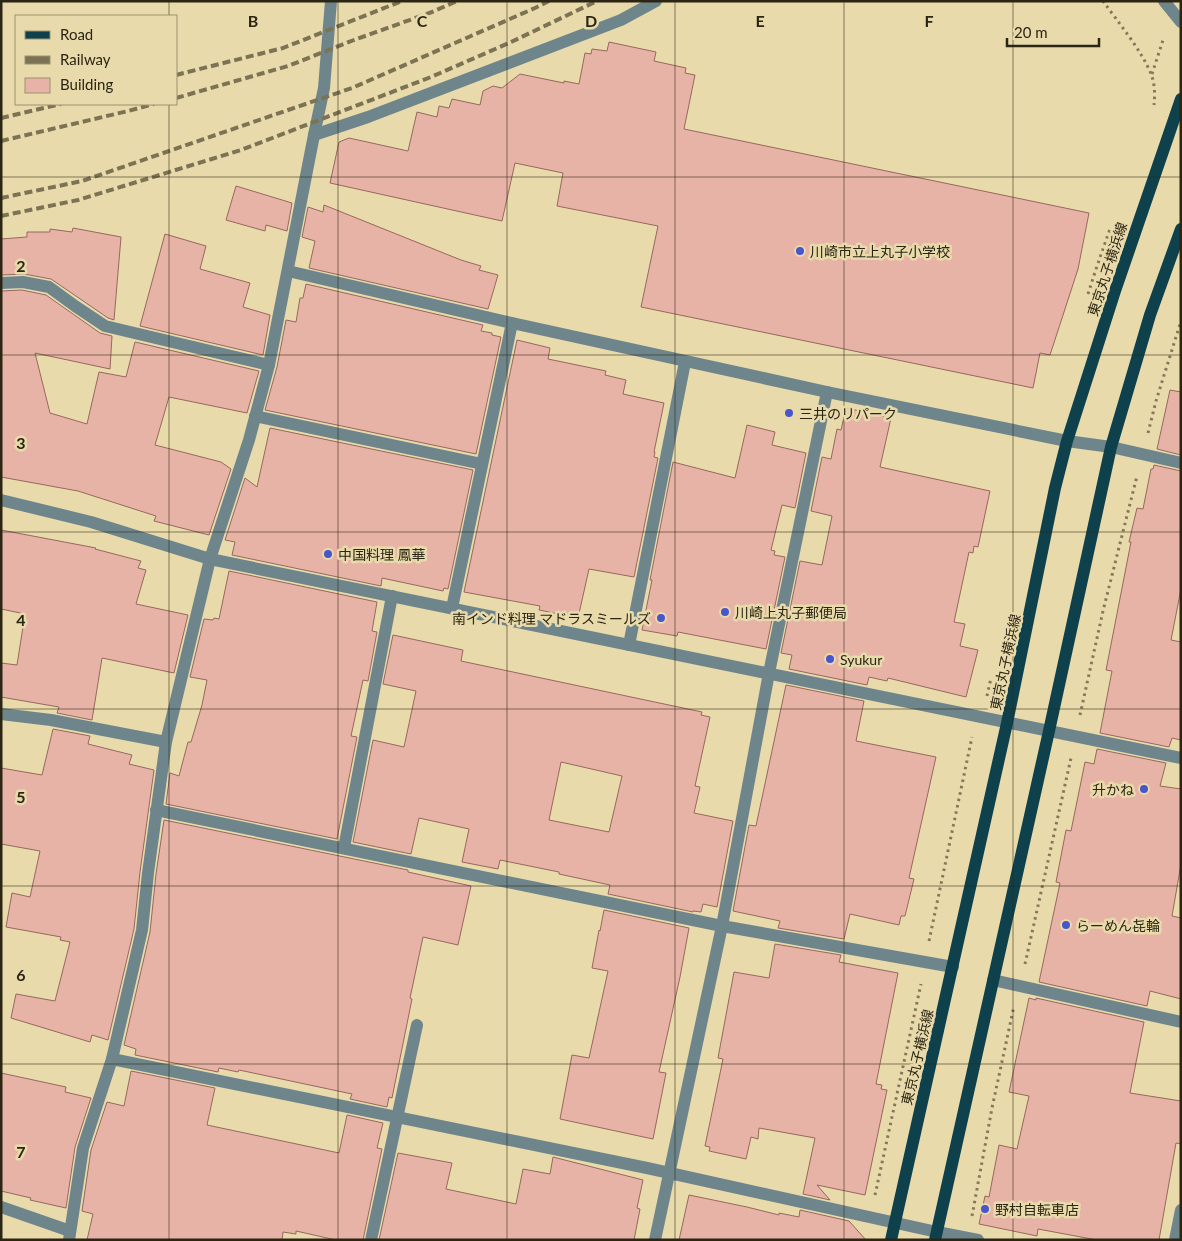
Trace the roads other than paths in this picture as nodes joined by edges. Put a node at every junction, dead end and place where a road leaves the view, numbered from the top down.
1 (332, 1) edge
2 (656, 1) edge
3 (1164, 1) edge
4 (1181, 22) edge
5 (1181, 99) edge
6 (314, 135) junction
7 (1181, 229) edge
8 (288, 271) junction
9 (1, 283) edge
10 (512, 323) junction
11 (685, 362) junction
12 (269, 365) junction
13 (827, 392) junction
14 (255, 416) junction
15 (1067, 441) junction
16 (1111, 446) junction
17 (1181, 463) edge
18 (482, 464) junction
19 (1, 500) edge
20 (210, 558) junction
21 (392, 596) junction
22 (452, 608) junction
23 (629, 644) junction
24 (769, 673) junction
25 (1, 714) edge
26 (1007, 723) junction
27 (1050, 731) junction
28 (166, 742) junction
29 (1181, 758) edge
30 (156, 810) junction
31 (344, 848) junction
32 (722, 926) junction
33 (953, 967) junction
34 (993, 980) junction
35 (1181, 1022) edge
36 (417, 1025) dead end
37 (112, 1059) junction
38 (397, 1118) junction
39 (669, 1173) junction
40 (1, 1207) edge
41 (1181, 1210) edge
42 (895, 1222) junction
43 (70, 1235) edge
44 (936, 1236) edge
45 (973, 1239) edge
46 (371, 1240) edge
47 (655, 1240) edge
48 (891, 1240) edge
49 (1175, 1240) edge

1 - 6 street
2 - 6 street
3 - 4 street
5 - 15 main road, 東京丸子横浜線
6 - 8 street
7 - 16 main road
8 - 10 street
8 - 12 street
9 - 12 street
10 - 11 street
10 - 18 street
11 - 13 street
11 - 23 street
12 - 14 street
13 - 15 street
13 - 24 street
14 - 18 street
14 - 20 street
15 - 16 street
15 - 26 main road, 東京丸子横浜線
16 - 17 street
16 - 27 main road
18 - 22 street
19 - 20 street
20 - 21 street
20 - 28 street
21 - 22 street
21 - 31 street
22 - 23 street
23 - 24 street
24 - 26 street
24 - 32 street
25 - 28 street
26 - 27 street
26 - 33 main road, 東京丸子横浜線
27 - 29 street
27 - 34 main road
28 - 30 street
30 - 31 street
30 - 37 street
31 - 32 street
32 - 33 street
32 - 39 street
33 - 42 main road, 東京丸子横浜線
34 - 35 street
34 - 44 main road
36 - 38 street
37 - 38 street
37 - 43 street
38 - 39 street
38 - 46 street
39 - 42 street
39 - 47 street
40 - 43 street
41 - 49 street
42 - 44 street
42 - 48 main road, 東京丸子横浜線
44 - 45 street

